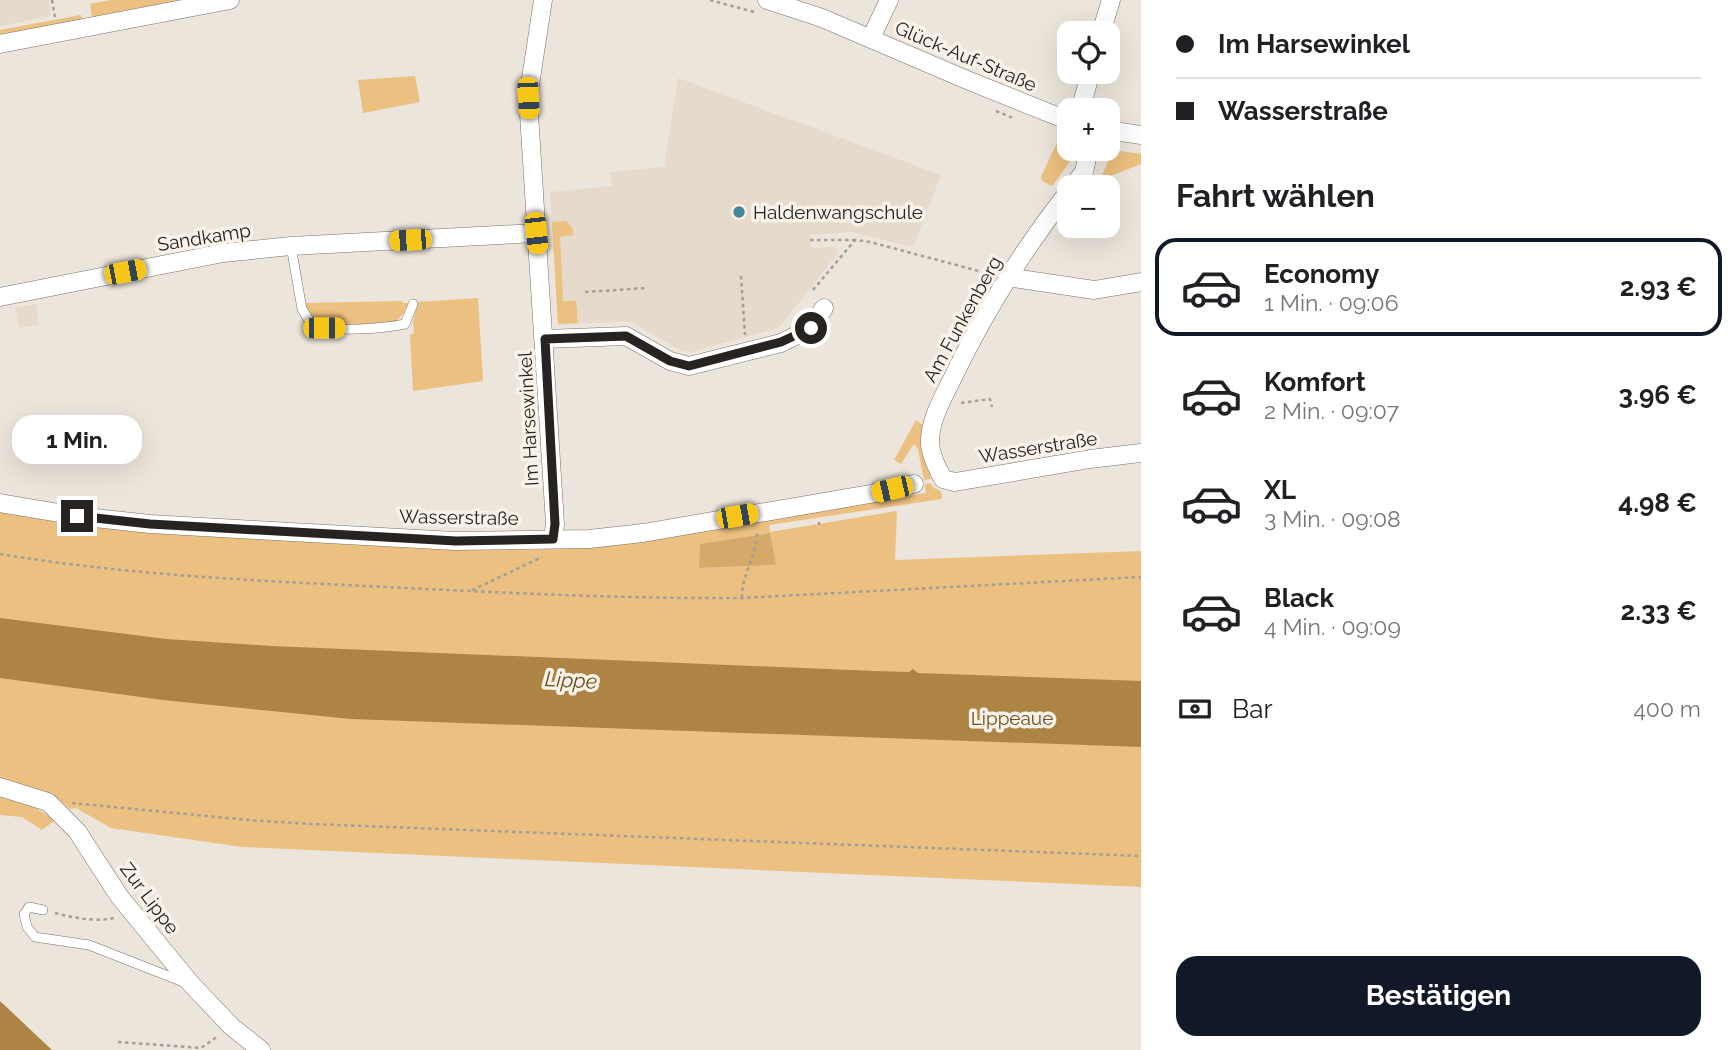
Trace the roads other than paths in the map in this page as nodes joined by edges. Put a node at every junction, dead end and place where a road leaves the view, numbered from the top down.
1 (230, 0) edge
2 (544, 0) edge
3 (767, 0) edge
4 (889, 0) edge
5 (1111, 0) edge
6 (1105, 21) edge
7 (871, 38) junction
8 (0, 44) edge
9 (1057, 116) edge
10 (1120, 132) edge
11 (1141, 135) edge
12 (1057, 208) edge
13 (536, 233) junction
14 (291, 246) junction
15 (1007, 277) junction
16 (1141, 282) edge
17 (0, 297) edge
18 (413, 304) dead end
19 (824, 308) dead end
20 (545, 339) junction
21 (1141, 453) edge
22 (943, 479) joint
23 (914, 484) dead end
24 (0, 503) edge
25 (553, 539) junction
26 (0, 787) edge
27 (43, 910) road end
28 (191, 984) junction
29 (261, 1050) edge

1 - 8 street
2 - 13 street, Im Harsewinkel
3 - 7 street, Glück-Auf-Straße
4 - 7 street
5 - 6 street
7 - 9 street, Glück-Auf-Straße
10 - 11 street
12 - 15 street, Am Funkenberg
13 - 14 street, Sandkamp
13 - 20 street, Im Harsewinkel
14 - 17 street, Sandkamp
14 - 18 lane
15 - 16 street
15 - 22 street, Am Funkenberg
19 - 20 street, Im Harsewinkel
20 - 25 street, Im Harsewinkel
21 - 22 street, Wasserstraße
23 - 25 street, Wasserstraße
24 - 25 street, Wasserstraße
26 - 28 street, Zur Lippe
27 - 28 lane
28 - 29 street, Zur Lippe

